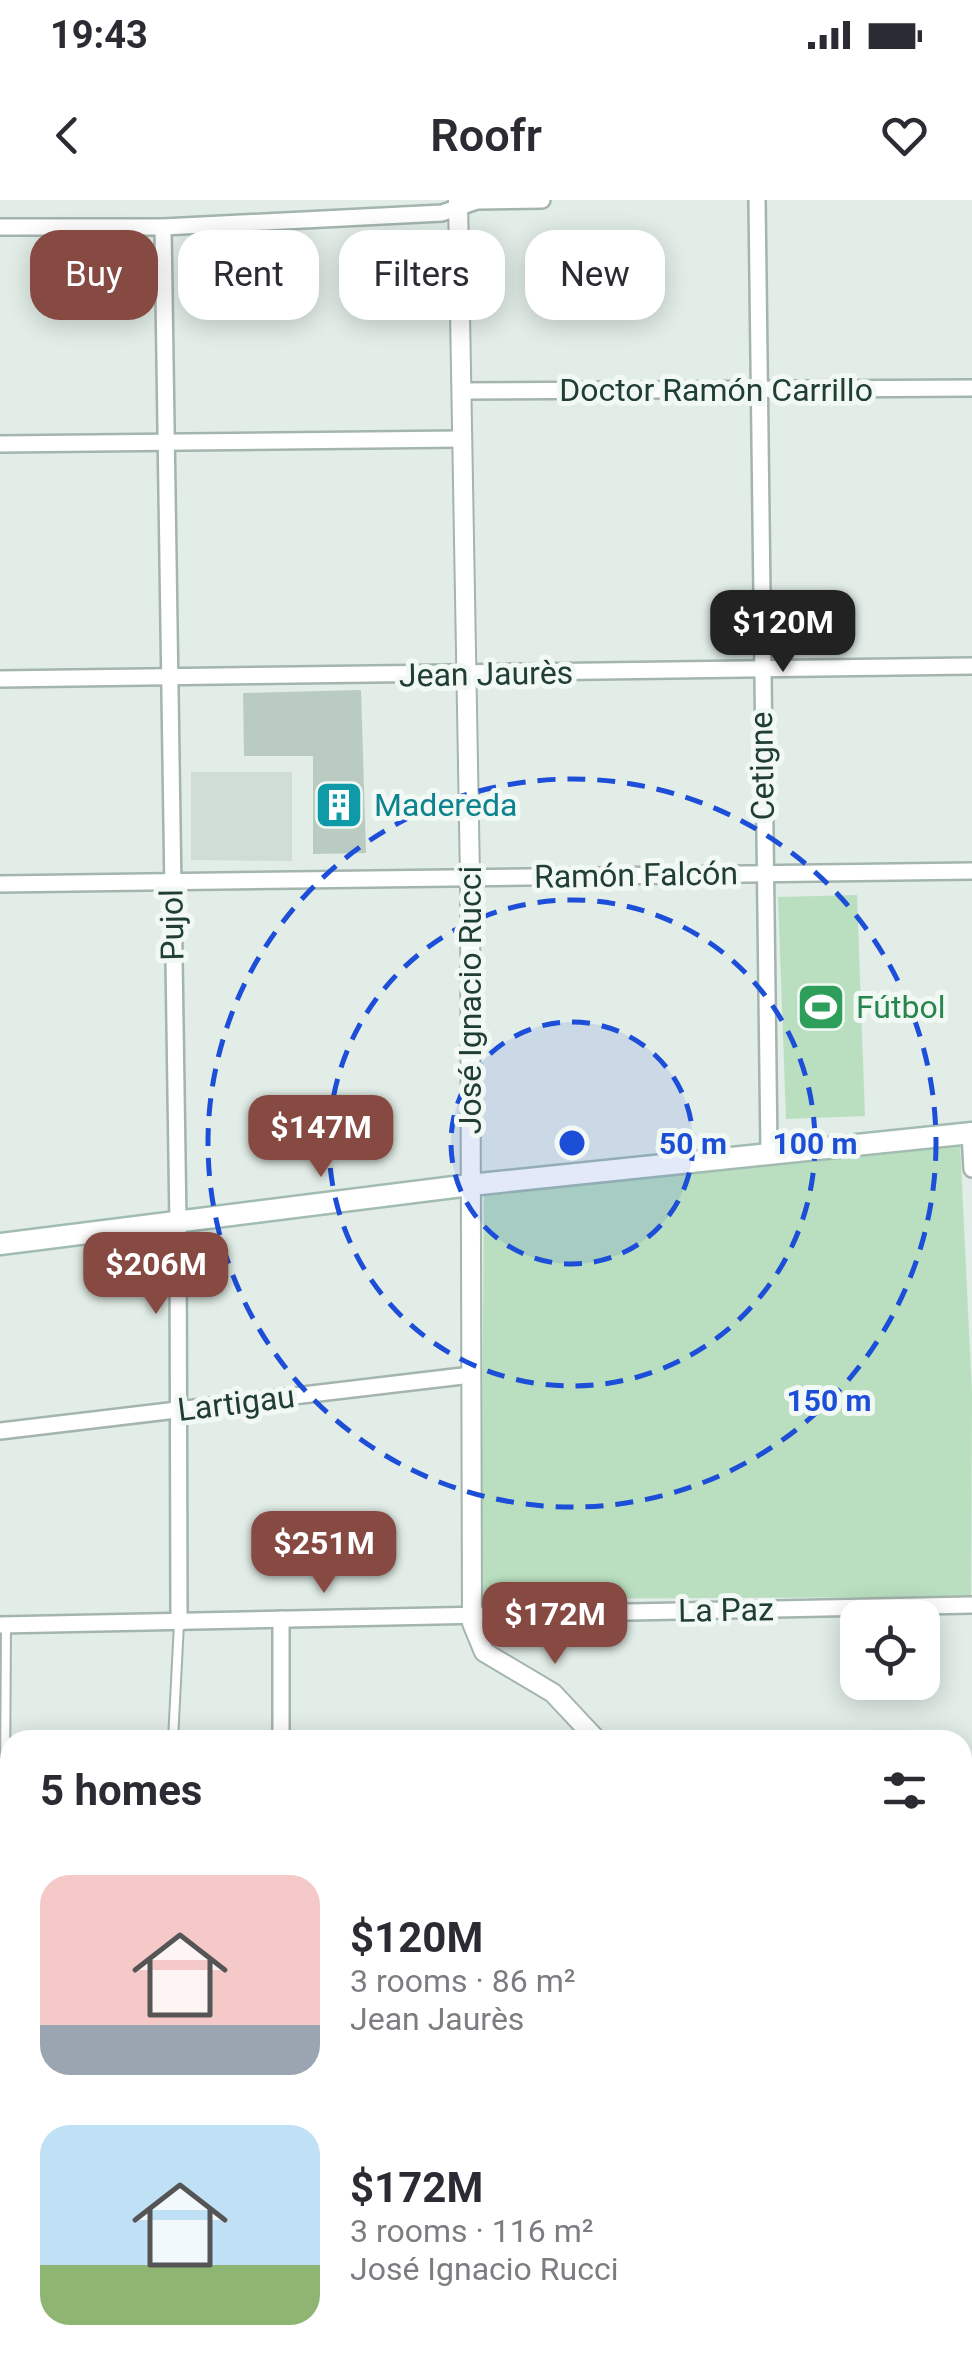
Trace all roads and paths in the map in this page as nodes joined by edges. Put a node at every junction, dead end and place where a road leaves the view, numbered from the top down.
1 (542, 200) edge
2 (758, 200) edge
3 (458, 204) edge
4 (163, 226) junction
5 (0, 227) edge
6 (972, 388) edge
7 (461, 391) junction
8 (759, 392) junction
9 (461, 439) junction
10 (166, 442) junction
11 (0, 444) edge
12 (972, 666) edge
13 (761, 669) junction
14 (170, 676) junction
15 (464, 676) junction
16 (0, 679) edge
17 (972, 871) edge
18 (764, 873) junction
19 (470, 878) junction
20 (171, 882) junction
21 (0, 884) edge
22 (971, 1133) edge
23 (769, 1152) junction
24 (972, 1169) edge
25 (470, 1185) junction
26 (178, 1224) junction
27 (0, 1244) edge
28 (472, 1375) junction
29 (179, 1410) junction
30 (0, 1431) edge
31 (972, 1605) edge
32 (472, 1615) junction
33 (281, 1619) junction
34 (178, 1624) junction
35 (3, 1625) edge
36 (4, 1730) edge
37 (173, 1730) edge
38 (281, 1730) edge
39 (587, 1730) edge

1 - 3 street
2 - 8 street, Cetigne
3 - 4 street
3 - 7 street, José Ignacio Rucci
4 - 5 street
4 - 10 street, Pujol
6 - 8 street, Doctor Ramón Carrillo
7 - 8 street, Doctor Ramón Carrillo
7 - 9 street, José Ignacio Rucci
8 - 13 street, Cetigne
9 - 10 street
9 - 15 street, José Ignacio Rucci
10 - 11 street
10 - 14 street, Pujol
12 - 13 street, Jean Jaurès
13 - 15 street, Jean Jaurès
13 - 18 street, Cetigne
14 - 15 street, Jean Jaurès
14 - 16 street, Jean Jaurès
14 - 20 street, Pujol
15 - 19 street, José Ignacio Rucci
17 - 18 street, Ramón Falcón
18 - 19 street, Ramón Falcón
18 - 23 street, Cetigne
19 - 20 street, Ramón Falcón
19 - 25 street, José Ignacio Rucci
20 - 21 street, Ramón Falcón
20 - 26 street, Pujol
22 - 23 main road
22 - 24 street
23 - 25 main road
25 - 26 main road
25 - 28 street, José Ignacio Rucci
26 - 27 main road
26 - 29 street, Pujol
28 - 29 street, Lartigau
28 - 32 street, José Ignacio Rucci
29 - 30 street, Lartigau
29 - 34 street, Pujol
31 - 32 street, La Paz
32 - 33 street, La Paz
32 - 39 street, José Ignacio Rucci
33 - 34 street, La Paz
33 - 38 street
34 - 35 street, La Paz
34 - 37 lane
35 - 36 lane

